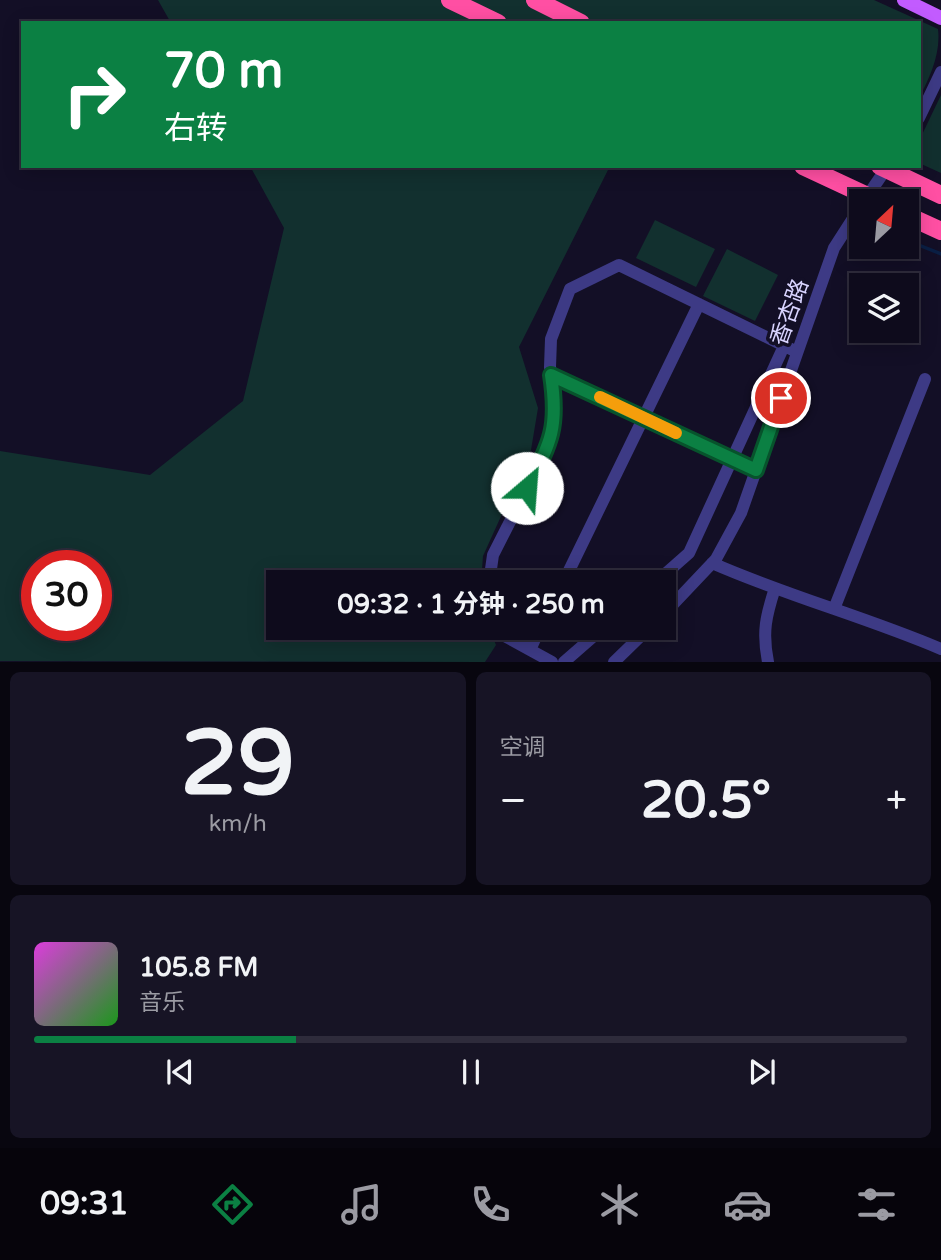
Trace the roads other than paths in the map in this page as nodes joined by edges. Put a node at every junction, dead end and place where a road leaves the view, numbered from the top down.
1 (450, 0) edge
2 (535, 0) edge
3 (904, 0) edge
4 (941, 18) edge
5 (494, 21) edge
6 (577, 21) edge
7 (941, 72) edge
8 (921, 114) edge
9 (807, 168) edge
10 (884, 168) edge
11 (887, 168) edge
12 (852, 189) edge
13 (872, 189) edge
14 (941, 195) edge
15 (919, 221) edge
16 (849, 225) edge
17 (941, 231) edge
18 (699, 304) junction
19 (784, 346) junction
20 (797, 352) junction
21 (551, 375) junction
22 (925, 379) dead end
23 (643, 417) junction
24 (731, 458) junction
25 (756, 470) junction
26 (712, 563) junction
27 (491, 570) edge
28 (569, 570) edge
29 (670, 570) edge
30 (775, 588) junction
31 (676, 601) edge
32 (834, 609) junction
33 (512, 640) edge
34 (535, 640) edge
35 (589, 640) edge
36 (637, 640) edge
37 (941, 649) edge
38 (530, 650) junction
39 (552, 662) edge
40 (564, 662) edge
41 (614, 662) edge
42 (768, 662) edge

1 - 5 highway
2 - 6 highway
3 - 4 main road
7 - 8 street
9 - 12 highway, bridge
10 - 14 highway, bridge
11 - 13 street
15 - 17 highway
16 - 20 street, 香杏路
18 - 19 street
18 - 21 street
18 - 23 street
19 - 20 street
19 - 24 street
20 - 25 street, 香杏路
21 - 23 street
21 - 27 street
22 - 32 street
23 - 24 street
23 - 28 street
24 - 25 street
24 - 29 street
25 - 26 street, 香杏路
26 - 30 street
26 - 31 street, 香杏路
30 - 32 street
30 - 42 street
32 - 37 street
33 - 38 street
34 - 38 street
35 - 40 street
36 - 41 street
38 - 39 street

